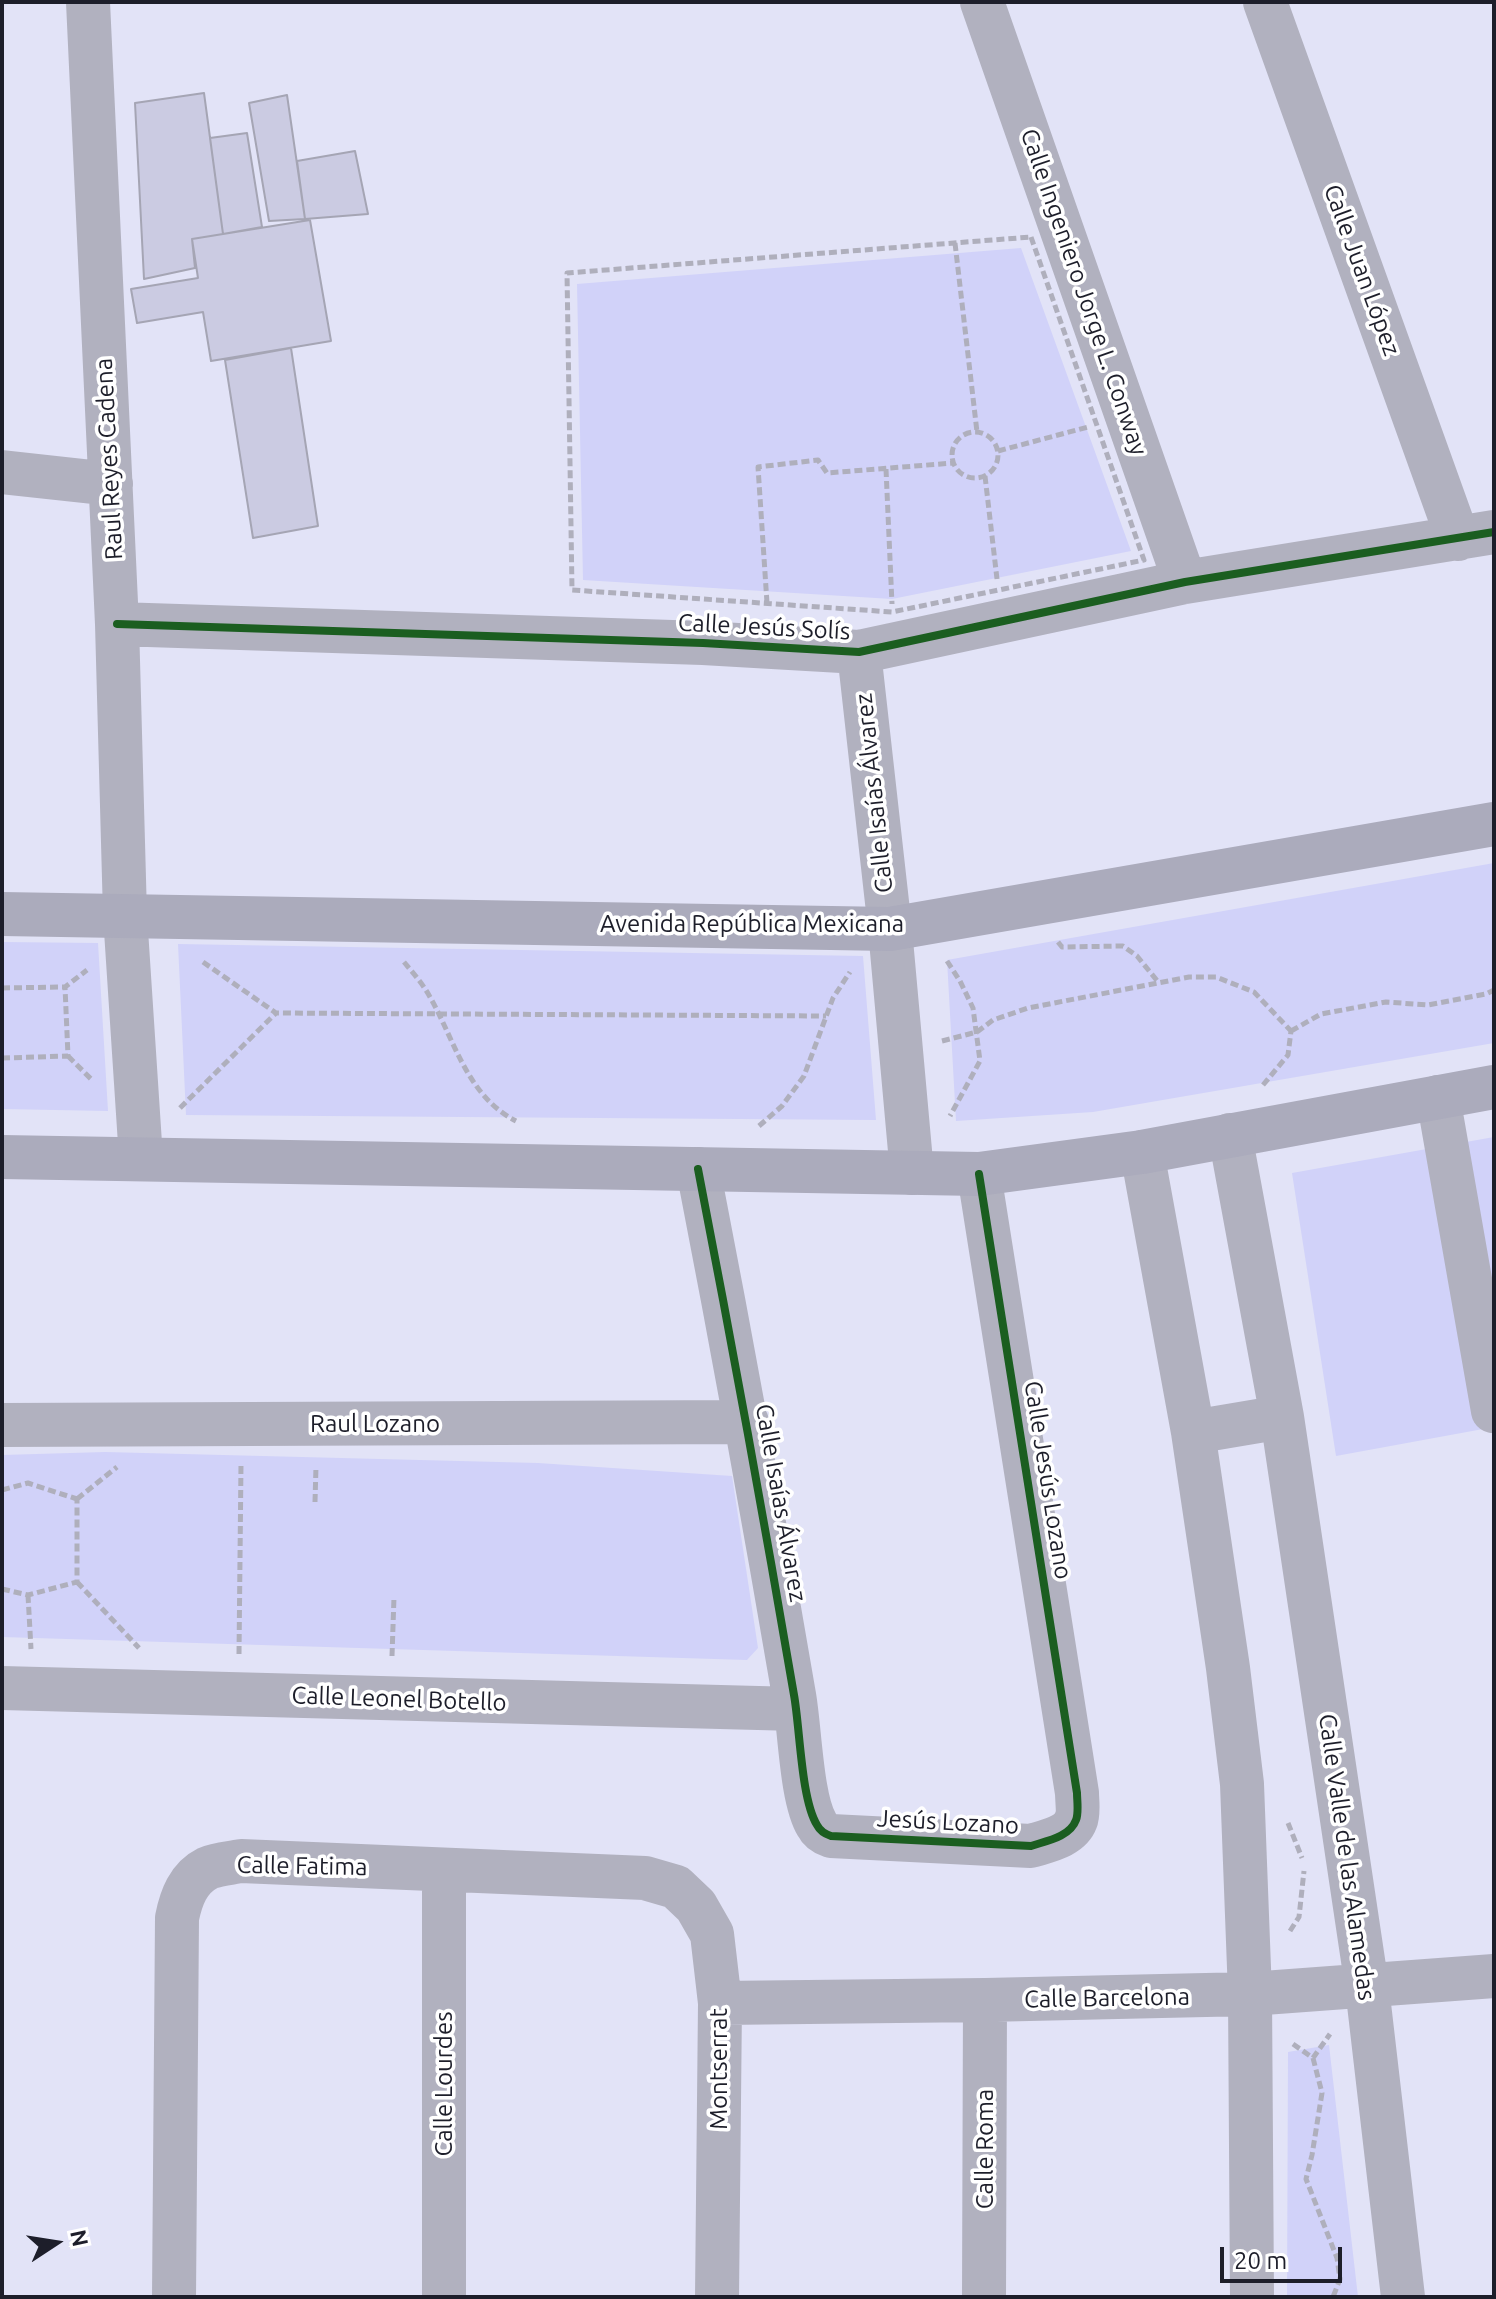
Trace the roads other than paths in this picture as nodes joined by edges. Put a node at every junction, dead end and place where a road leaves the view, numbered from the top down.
1 (88, 2) edge
2 (982, 2) edge
3 (1265, 2) edge
4 (2, 472) edge
5 (111, 484) junction
6 (1476, 536) edge
7 (1185, 582) junction
8 (117, 624) junction
9 (859, 652) junction
10 (1494, 824) edge
11 (2, 914) edge
12 (125, 915) junction
13 (890, 929) junction
14 (1494, 1087) edge
15 (1438, 1097) junction
16 (1230, 1135) junction
17 (1142, 1152) junction
18 (2, 1157) edge
19 (141, 1159) junction
20 (698, 1169) junction
21 (912, 1173) junction
22 (979, 1174) junction
23 (1493, 1411) edge
24 (1282, 1417) junction
25 (747, 1422) junction
26 (2, 1425) edge
27 (1193, 1432) junction
28 (9, 1668) edge
29 (796, 1709) junction
30 (1077, 1793) joint
31 (831, 1836) joint
32 (444, 1871) junction
33 (645, 1878) joint
34 (1494, 1976) edge
35 (1367, 1987) junction
36 (1250, 1994) junction
37 (985, 2000) junction
38 (720, 2003) junction
39 (174, 2297) edge
40 (444, 2297) edge
41 (717, 2297) edge
42 (984, 2297) edge
43 (1252, 2297) edge
44 (1403, 2297) edge

1 - 5 street, Raul Reyes Cadena
2 - 7 street, Calle Ingeniero Jorge L. Conway
3 - 6 street, Calle Juan López
4 - 5 street
5 - 8 street, Raul Reyes Cadena
6 - 7 street, Calle Jesús Solís
7 - 9 street, Calle Jesús Solís
8 - 9 street, Calle Jesús Solís
8 - 12 street, Raul Reyes Cadena
9 - 13 street, Calle Isaías Álvarez
10 - 13 main road, Avenida República Mexicana
11 - 12 main road, Avenida República Mexicana
12 - 13 main road, Avenida República Mexicana
12 - 19 street, Raul Reyes Cadena
13 - 21 street, Calle Isaías Álvarez
14 - 15 main road
15 - 16 main road
15 - 23 street
16 - 17 main road
16 - 24 street, Calle Valle de las Alamedas
17 - 22 main road
17 - 27 street
18 - 19 main road
19 - 20 main road
20 - 21 main road
20 - 25 street, Calle Isaías Álvarez
21 - 22 main road
22 - 30 street, Calle Jesús Lozano
24 - 27 street
24 - 35 street, Calle Valle de las Alamedas
25 - 26 street, Raul Lozano
25 - 29 street, Calle Isaías Álvarez
27 - 36 street
28 - 29 street, Calle Leonel Botello
29 - 31 street, Calle Isaías Álvarez
30 - 31 street, Jesús Lozano
32 - 33 street, Calle Fatima
32 - 39 street, Calle Fatima
32 - 40 street, Calle Lourdes
33 - 38 street, Montserrat
34 - 35 street, Calle Barcelona
35 - 36 street, Calle Barcelona
35 - 44 street, Calle Valle de las Alamedas
36 - 37 street, Calle Barcelona
36 - 43 street
37 - 38 street, Calle Barcelona
37 - 42 street, Calle Roma
38 - 41 street, Montserrat

